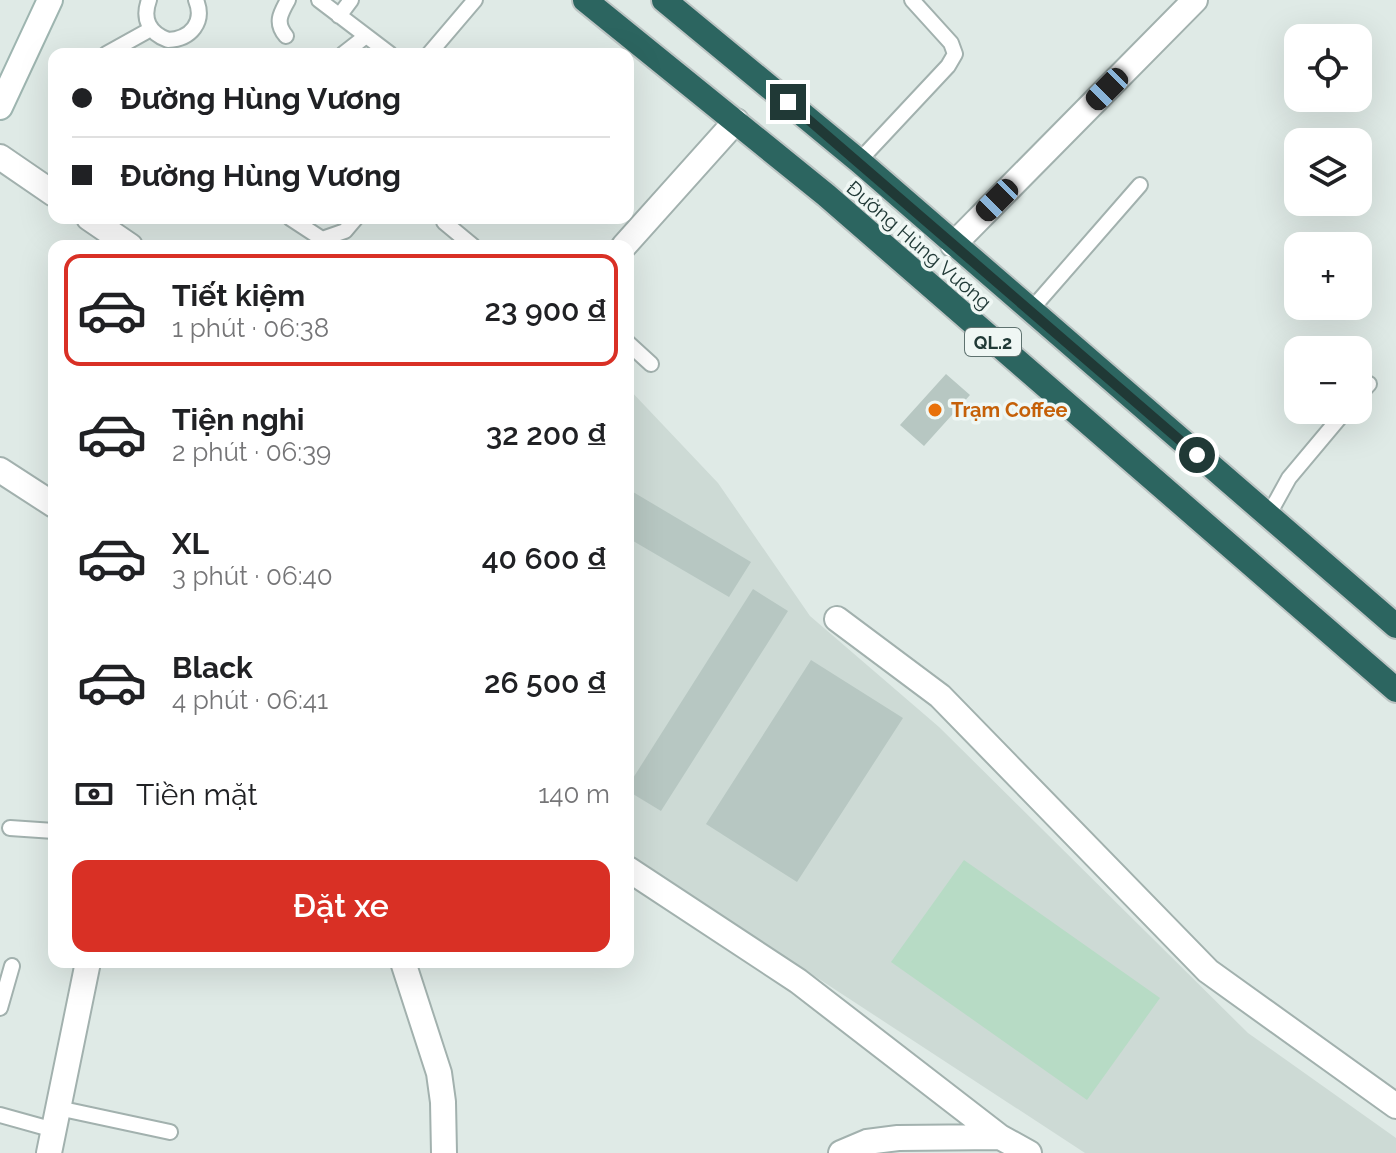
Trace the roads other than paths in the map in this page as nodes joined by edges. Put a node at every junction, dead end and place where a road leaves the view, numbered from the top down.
1 (50, 0) edge
2 (149, 0) edge
3 (196, 0) edge
4 (288, 0) edge
5 (320, 0) edge
6 (351, 0) edge
7 (475, 0) edge
8 (585, 0) edge
9 (664, 0) edge
10 (912, 0) edge
11 (1195, 0) edge
12 (339, 16) junction
13 (151, 29) junction
14 (286, 36) dead end
15 (366, 36) junction
16 (117, 48) edge
17 (351, 48) edge
18 (382, 48) edge
19 (434, 48) edge
20 (0, 107) edge
21 (736, 121) junction
22 (0, 157) edge
23 (859, 161) junction
24 (1140, 185) dead end
25 (48, 190) edge
26 (98, 224) edge
27 (299, 224) edge
28 (351, 224) edge
29 (446, 224) edge
30 (121, 240) edge
31 (466, 240) edge
32 (629, 240) edge
33 (953, 245) junction
34 (1030, 311) junction
35 (634, 348) edge
36 (651, 364) dead end
37 (1334, 424) edge
38 (0, 470) edge
39 (48, 501) edge
40 (1268, 516) junction
41 (1393, 618) edge
42 (837, 619) dead end
43 (1396, 690) edge
44 (10, 828) dead end
45 (48, 831) edge
46 (634, 873) edge
47 (12, 966) dead end
48 (87, 968) edge
49 (405, 968) edge
50 (0, 1008) edge
51 (1396, 1106) edge
52 (0, 1115) edge
53 (54, 1130) edge
54 (170, 1132) dead end
55 (1000, 1137) junction
56 (901, 1145) edge
57 (444, 1153) edge
58 (841, 1153) edge
59 (1029, 1153) edge

1 - 20 street
2 - 13 lane
3 - 13 lane
4 - 14 lane
5 - 12 lane
6 - 12 lane
7 - 19 lane
8 - 21 highway, Đường Hùng Vương / QL.2
9 - 23 highway, Đường Hùng Vương / QL.2
10 - 23 lane
11 - 33 street
12 - 15 lane
13 - 16 lane
15 - 17 lane
15 - 18 lane
21 - 32 street
21 - 43 highway, Đường Hùng Vương / QL.2
22 - 25 street
23 - 33 highway, Đường Hùng Vương / QL.2
24 - 34 lane
26 - 30 street
27 - 28 lane
29 - 31 lane
33 - 34 highway, Đường Hùng Vương / QL.2
34 - 40 highway, Đường Hùng Vương / QL.2
35 - 36 lane
37 - 40 lane
38 - 39 street
40 - 41 highway, Đường Hùng Vương / QL.2
42 - 51 street
44 - 45 lane
46 - 55 street
47 - 50 lane
48 - 53 street
49 - 57 street
52 - 53 lane
53 - 54 lane
55 - 56 street
55 - 59 street
56 - 58 street

